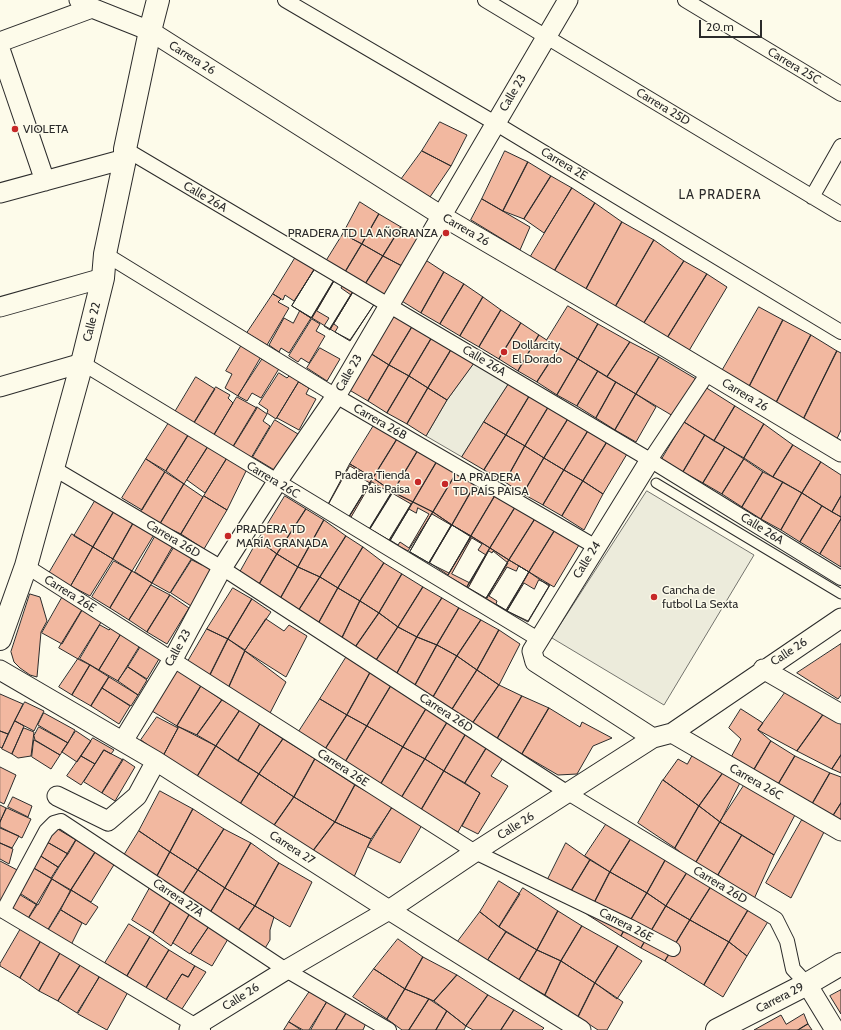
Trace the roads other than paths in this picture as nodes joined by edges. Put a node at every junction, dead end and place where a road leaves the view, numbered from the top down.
1 (158, 0) edge
2 (285, 0) edge
3 (485, 0) edge
4 (568, 0) edge
5 (685, 0) edge
6 (86, 4) edge
7 (150, 31) junction
8 (546, 37) junction
9 (0, 42) edge
10 (0, 49) edge
11 (841, 94) edge
12 (495, 122) junction
13 (841, 146) edge
14 (125, 154) junction
15 (45, 181) junction
16 (0, 193) edge
17 (812, 197) junction
18 (841, 214) edge
19 (442, 216) junction
20 (105, 254) junction
21 (103, 278) junction
22 (389, 305) junction
23 (0, 307) edge
24 (841, 332) edge
25 (82, 363) junction
26 (708, 373) junction
27 (0, 387) edge
28 (336, 396) junction
29 (841, 452) edge
30 (650, 460) junction
31 (53, 468) junction
32 (277, 482) junction
33 (656, 483) dead end
34 (596, 547) junction
35 (26, 566) junction
36 (222, 568) junction
37 (841, 578) edge
38 (841, 594) edge
39 (841, 618) edge
40 (0, 639) edge
41 (538, 639) junction
42 (173, 659) junction
43 (764, 669) junction
44 (0, 670) edge
45 (841, 714) edge
46 (672, 733) junction
47 (653, 738) junction
48 (123, 741) junction
49 (156, 761) junction
50 (568, 793) junction
51 (57, 796) dead end
52 (841, 831) edge
53 (475, 852) junction
54 (1, 910) edge
55 (389, 910) junction
56 (672, 949) dead end
57 (841, 964) edge
58 (286, 970) junction
59 (807, 984) junction
60 (196, 1029) edge
61 (389, 1030) edge
62 (581, 1030) edge
63 (717, 1030) edge
64 (835, 1030) edge

1 - 7 street, Calle 22
2 - 12 street, Carrera 2E
3 - 8 street, Carrera 25D
4 - 8 street, Calle 23
5 - 11 street, Carrera 25C
6 - 7 street, Carrera 26
6 - 9 street, Carrera 26
7 - 14 street, Calle 22
7 - 19 street, Carrera 26
8 - 12 street, Calle 23
8 - 17 street, Carrera 25D
10 - 15 street
12 - 19 street, Calle 23
12 - 24 street, Carrera 2E
13 - 17 street
14 - 15 street
14 - 20 street, Calle 22
14 - 22 street, Calle 26A
15 - 16 street
17 - 18 street, Carrera 25D
19 - 22 street, Calle 23
19 - 26 street, Carrera 26
20 - 21 street, Calle 22
20 - 28 street, Carrera 26B
21 - 23 street
21 - 25 street, Calle 22
22 - 28 street, Calle 23
22 - 30 street, Calle 26A
25 - 27 street
25 - 31 street, Calle 22
25 - 32 street, Carrera 26C
26 - 29 street, Carrera 26
26 - 30 street
28 - 32 street, Calle 23
28 - 34 street, Carrera 26B
30 - 34 street, Calle 24
30 - 37 street, Calle 26A
31 - 35 street, Calle 22
31 - 36 street, Carrera 26D
32 - 36 street, Calle 23
32 - 41 street, Carrera 26C
33 - 38 lane
34 - 41 street, Calle 24
35 - 40 street, Calle 22
35 - 42 street, Carrera 26E
36 - 42 street, Calle 23
36 - 50 street, Carrera 26D
39 - 43 street, Calle 26
41 - 47 street, Calle 24
42 - 48 street, Calle 23
42 - 53 street, Carrera 26E
43 - 45 street
43 - 46 street, Calle 26
44 - 48 street, Carrera 27
46 - 47 street, Calle 26
46 - 52 street, Carrera 26C
47 - 50 street, Calle 26
48 - 49 street, Carrera 27
49 - 51 street
49 - 55 street, Carrera 27
50 - 53 street, Calle 26
50 - 59 street, Carrera 26D
53 - 55 street, Calle 26
53 - 56 street, Carrera 26E
54 - 58 street, Carrera 27A
54 - 60 street
55 - 58 street, Calle 26
55 - 62 street, Carrera 27
57 - 59 street, Carrera 29
58 - 60 street, Calle 26
58 - 61 street, Carrera 27A
59 - 63 street, Carrera 29
59 - 64 street

